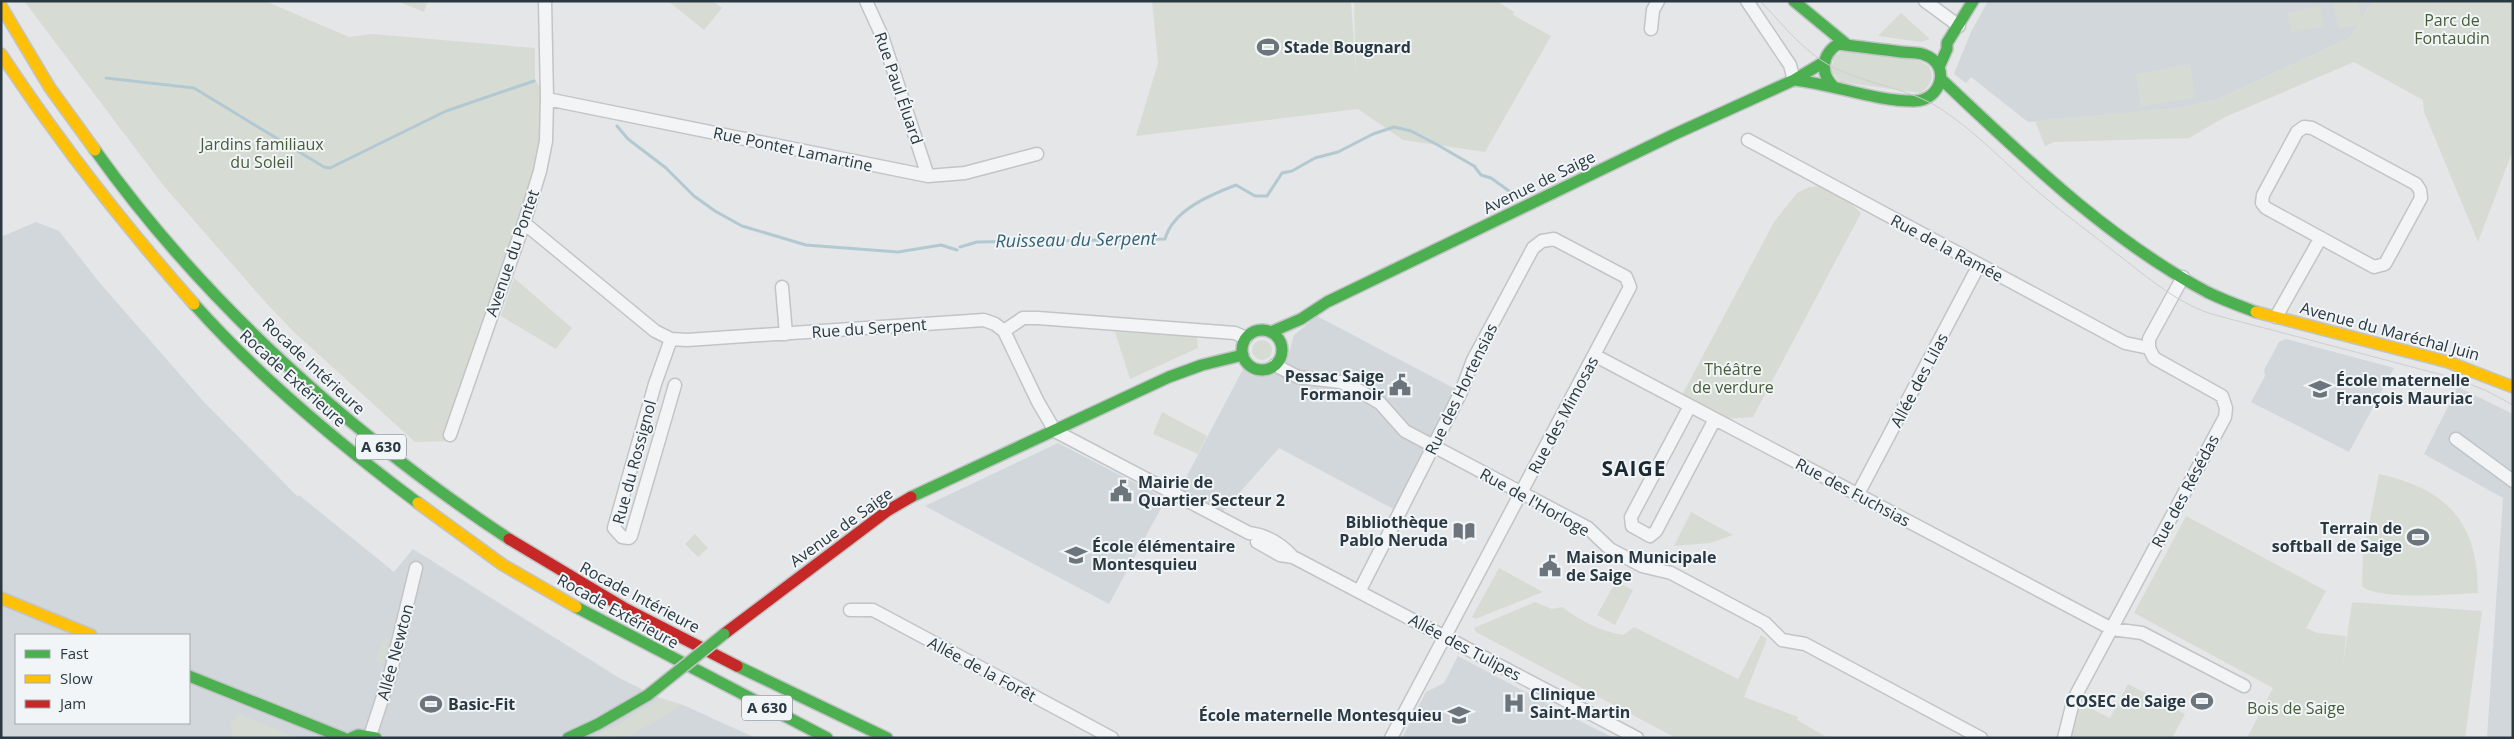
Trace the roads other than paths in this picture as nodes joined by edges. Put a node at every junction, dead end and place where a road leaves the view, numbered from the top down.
1 (539, 1) edge
2 (545, 1) edge
3 (866, 1) edge
4 (1658, 1) edge
5 (1747, 1) edge
6 (1794, 1) edge
7 (1925, 1) edge
8 (1973, 1) edge
9 (1, 6) edge
10 (1819, 22) junction
11 (1960, 26) junction
12 (1651, 29) dead end
13 (1947, 43) junction
14 (1846, 44) junction
15 (1834, 46) junction
16 (1, 54) edge
17 (1926, 55) junction
18 (1, 60) edge
19 (1824, 62) junction
20 (545, 67) junction
21 (1939, 67) junction
22 (15, 76) junction
23 (1940, 79) junction
24 (1794, 80) junction
25 (1834, 87) junction
26 (1932, 94) junction
27 (547, 99) junction
28 (1969, 108) junction
29 (1748, 140) dead end
30 (1037, 154) dead end
31 (928, 176) junction
32 (524, 223) junction
33 (2320, 239) junction
34 (1595, 260) joint
35 (1979, 265) junction
36 (2181, 281) junction
37 (782, 287) dead end
38 (2276, 317) junction
39 (1301, 319) junction
40 (1004, 331) junction
41 (1271, 332) junction
42 (786, 334) junction
43 (1246, 338) junction
44 (671, 339) junction
45 (1282, 346) junction
46 (2148, 348) junction
47 (1243, 355) junction
48 (1594, 355) junction
49 (1276, 365) junction
50 (675, 385) dead end
51 (2513, 387) edge
52 (1690, 406) junction
53 (1082, 418) junction
54 (1715, 419) junction
55 (1055, 431) junction
56 (450, 435) dead end
57 (2456, 439) dead end
58 (1433, 446) junction
59 (1086, 448) junction
60 (2513, 480) edge
61 (1522, 494) junction
62 (1858, 494) junction
63 (416, 568) dead end
64 (1359, 592) junction
65 (1, 598) edge
66 (850, 610) dead end
67 (2112, 629) junction
68 (89, 634) edge
69 (1445, 636) junction
70 (190, 676) edge
71 (2244, 686) dead end
72 (311, 726) junction
73 (373, 737) edge
74 (322, 738) edge
75 (344, 738) edge
76 (350, 738) edge
77 (568, 738) edge
78 (827, 738) edge
79 (888, 738) edge
80 (1112, 738) edge
81 (1391, 738) edge
82 (1637, 738) edge
83 (1981, 738) edge
84 (2064, 738) edge

1 - 20 street, Avenue du Pontet
2 - 20 street, Avenue du Pontet
3 - 31 street, Rue Paul Éluard
4 - 12 street
5 - 24 street
6 - 10 main road
7 - 11 street
8 - 11 main road
9 - 79 main road, Rocade Intérieure / A 630
10 - 14 main road
10 - 15 main road
11 - 13 main road
13 - 17 main road
13 - 21 main road
14 - 15 main road
14 - 17 main road
15 - 19 main road
16 - 22 main road, Rocade Extérieure / A 630
17 - 21 main road
18 - 22 main road
19 - 24 main road, Avenue de Saige
19 - 25 main road
20 - 27 street, Avenue du Pontet
21 - 23 main road
22 - 78 main road, Rocade Extérieure / A 630
23 - 26 main road
23 - 28 main road, Avenue du Maréchal Juin
24 - 25 main road
24 - 39 main road, Avenue de Saige
25 - 26 main road
26 - 28 main road, Avenue du Maréchal Juin
27 - 31 street, Rue Pontet Lamartine
27 - 32 street, Avenue du Pontet
28 - 36 main road, Avenue du Maréchal Juin
29 - 35 street, Rue de la Ramée
30 - 31 street, Rue Pontet Lamartine
32 - 44 street
32 - 56 street, Avenue du Pontet
33 - 33 street
33 - 38 street
34 - 48 street, Rue des Mimosas
34 - 58 street, Rue des Hortensias
35 - 46 street, Rue de la Ramée
35 - 62 street, Allée des Lilas
36 - 38 main road, Avenue du Maréchal Juin
36 - 46 street
37 - 42 street
38 - 51 main road, Avenue du Maréchal Juin
39 - 41 main road, Avenue de Saige
39 - 45 main road, Avenue de Saige
40 - 42 street, Rue du Serpent
40 - 43 street
40 - 55 street
41 - 43 main road, Avenue de Saige
41 - 45 main road
42 - 44 street, Rue du Serpent
43 - 47 main road
44 - 50 street, Rue du Rossignol
45 - 49 main road, Avenue de Saige
46 - 67 street, Rue des Résédas
47 - 49 main road
47 - 53 main road, Avenue de Saige
48 - 52 street, Rue des Fuchsias
48 - 61 street, Rue des Mimosas
49 - 58 street, Rue de l'Horloge
52 - 54 street, Rue des Fuchsias
52 - 54 street
53 - 55 main road, Avenue de Saige
53 - 59 street
54 - 62 street, Rue des Fuchsias
55 - 59 street, Allée des Tulipes
55 - 77 main road, Avenue de Saige, bridge
57 - 60 street
58 - 61 street, Rue de l'Horloge
58 - 64 street, Rue des Hortensias
59 - 64 street, Allée des Tulipes
61 - 69 street, Rue des Mimosas
61 - 83 street, Rue de l'Horloge
62 - 67 street, Rue des Fuchsias
63 - 73 street, Allée Newton
64 - 69 street, Allée des Tulipes
65 - 68 main road
66 - 80 street, Allée de la Forêt
67 - 71 street
67 - 84 street, Rue des Résédas
69 - 81 street, Rue des Mimosas
69 - 82 street, Allée des Tulipes
70 - 72 main road
72 - 74 main road
72 - 75 main road
73 - 76 main road

